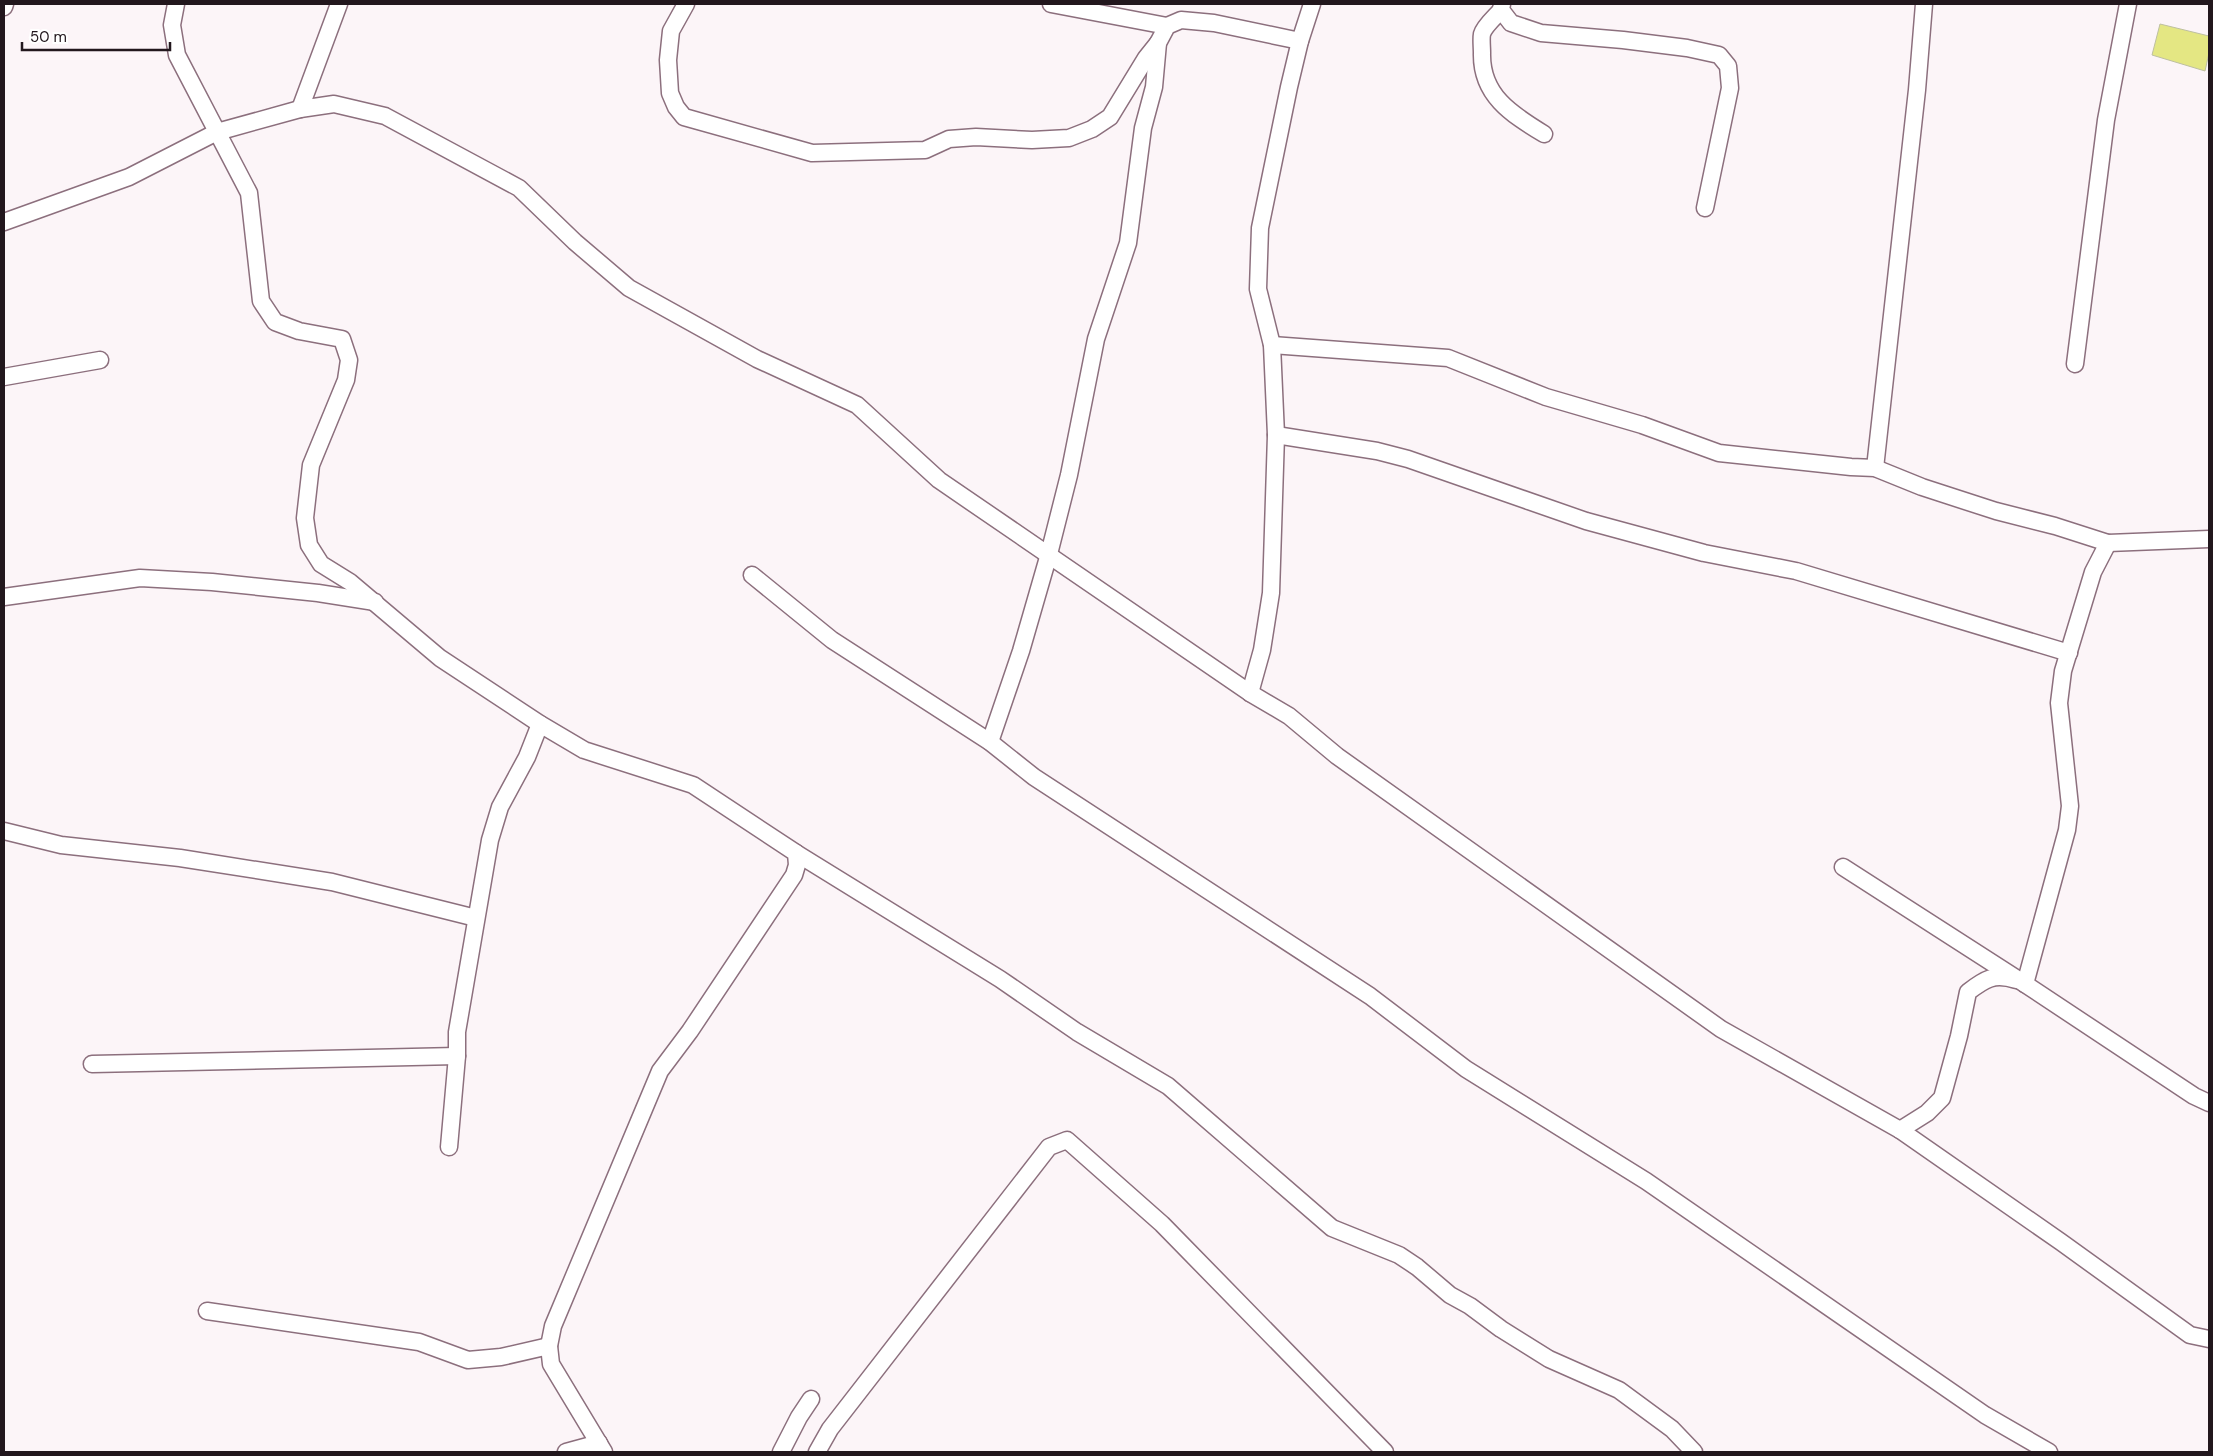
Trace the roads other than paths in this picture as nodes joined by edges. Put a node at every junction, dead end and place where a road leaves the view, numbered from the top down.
1 (176, 4) edge
2 (339, 4) edge
3 (686, 4) edge
4 (1051, 4) edge
5 (1312, 4) edge
6 (1924, 4) edge
7 (2128, 4) edge
8 (1502, 7) edge
9 (1167, 26) junction
10 (1300, 41) junction
11 (1158, 43) junction
12 (300, 109) junction
13 (217, 132) junction
14 (1544, 134) dead end
15 (1705, 208) dead end
16 (4, 222) edge
17 (1272, 345) junction
18 (100, 360) dead end
19 (2075, 364) dead end
20 (4, 377) edge
21 (1276, 435) junction
22 (1876, 468) junction
23 (2209, 539) edge
24 (2108, 543) junction
25 (1049, 554) junction
26 (752, 575) dead end
27 (4, 597) edge
28 (375, 602) junction
29 (2068, 653) junction
30 (1250, 693) junction
31 (540, 724) junction
32 (990, 742) junction
33 (4, 831) edge
34 (796, 853) junction
35 (1843, 867) dead end
36 (476, 918) junction
37 (2025, 984) junction
38 (457, 1056) junction
39 (92, 1064) dead end
40 (2209, 1103) edge
41 (1900, 1130) junction
42 (448, 1147) dead end
43 (207, 1311) dead end
44 (2209, 1339) edge
45 (550, 1346) junction
46 (811, 1399) dead end
47 (602, 1448) edge
48 (566, 1452) edge
49 (781, 1452) edge
50 (817, 1452) edge
51 (1383, 1452) edge
52 (1694, 1452) edge
53 (2049, 1452) edge

1 - 13 street
2 - 12 street
3 - 11 street
4 - 9 street
5 - 10 street
6 - 22 street
7 - 19 street
8 - 14 street
8 - 15 street
9 - 10 street
9 - 11 street
10 - 17 street
11 - 25 street
12 - 13 street
12 - 25 street
13 - 16 street
13 - 28 street
17 - 21 street
17 - 22 street
18 - 20 street
21 - 29 street
21 - 30 street
22 - 24 street
23 - 24 street
24 - 29 street
25 - 30 street
25 - 32 street
26 - 32 street
27 - 28 street
28 - 31 street
29 - 37 street
30 - 41 street
31 - 34 street
31 - 36 street
32 - 53 street
33 - 36 street
34 - 45 street
34 - 52 street
35 - 37 street
36 - 38 street
37 - 40 street
37 - 41 street
38 - 39 street
38 - 42 street
41 - 44 street
43 - 45 street
45 - 47 street
46 - 49 street
47 - 48 street
50 - 51 street

